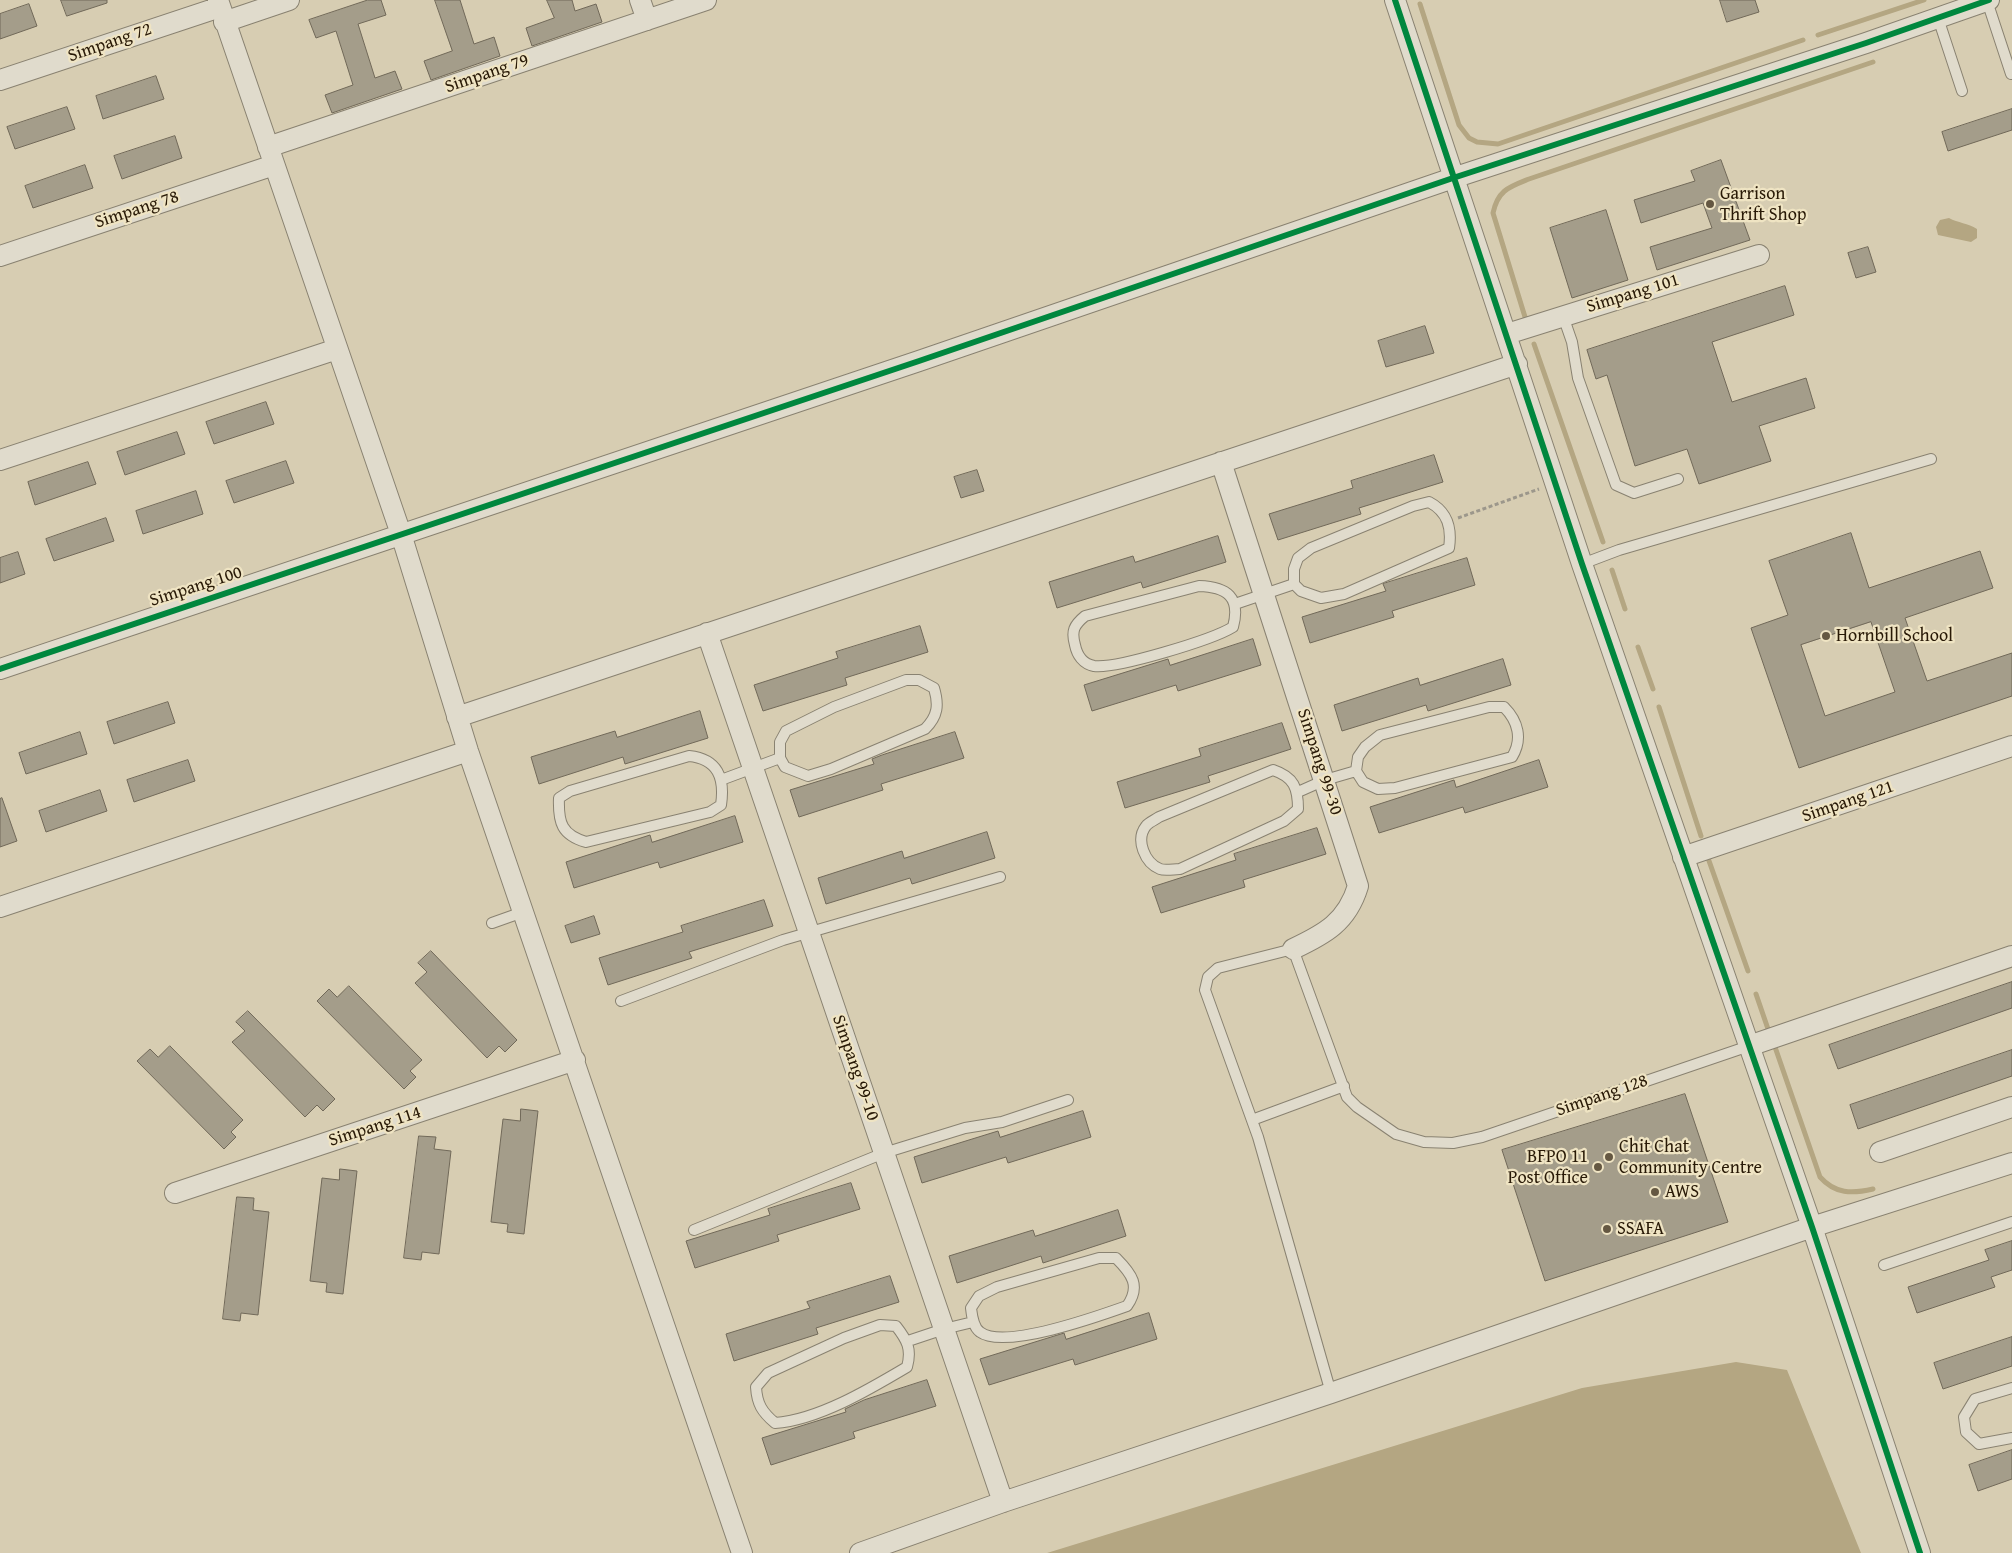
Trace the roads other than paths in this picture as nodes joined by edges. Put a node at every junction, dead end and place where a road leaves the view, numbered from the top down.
1 (289, 0) edge
2 (640, 0) edge
3 (706, 0) edge
4 (1988, 0) edge
5 (1399, 1) edge
6 (221, 9) edge
7 (1938, 18) junction
8 (647, 20) junction
9 (2012, 74) edge
10 (0, 80) edge
11 (1962, 91) dead end
12 (271, 156) junction
13 (1453, 178) junction
14 (1759, 255) dead end
15 (0, 256) edge
16 (1563, 316) junction
17 (1507, 334) junction
18 (337, 348) junction
19 (1517, 364) junction
20 (1931, 459) dead end
21 (0, 460) edge
22 (1222, 462) junction
23 (1678, 479) dead end
24 (402, 534) junction
25 (1582, 564) junction
26 (1294, 584) junction
27 (1264, 593) junction
28 (1234, 604) junction
29 (707, 633) junction
30 (0, 669) edge
31 (457, 717) junction
32 (2012, 746) edge
33 (468, 751) junction
34 (780, 758) junction
35 (752, 769) junction
36 (1356, 772) junction
37 (721, 780) junction
38 (1325, 780) junction
39 (1298, 792) junction
40 (1683, 857) junction
41 (1000, 877) dead end
42 (0, 907) edge
43 (523, 912) junction
44 (492, 923) dead end
45 (809, 932) junction
46 (1293, 949) junction
47 (2012, 956) edge
48 (621, 1001) dead end
49 (1749, 1046) junction
50 (575, 1060) junction
51 (1344, 1086) junction
52 (1068, 1100) dead end
53 (2012, 1107) edge
54 (1252, 1120) junction
55 (1880, 1152) dead end
56 (884, 1153) junction
57 (2012, 1163) edge
58 (176, 1193) dead end
59 (2012, 1222) edge
60 (1812, 1228) junction
61 (694, 1230) dead end
62 (1884, 1265) dead end
63 (973, 1322) junction
64 (944, 1329) junction
65 (908, 1341) junction
66 (2012, 1388) edge
67 (1331, 1393) junction
68 (2012, 1438) edge
69 (1003, 1502) junction
70 (742, 1553) edge
71 (860, 1553) edge
72 (1920, 1553) edge

1 - 6 street, Simpang 72
2 - 8 street
3 - 8 street, Simpang 79
4 - 7 street, Simpang 100
4 - 9 lane
5 - 13 street
6 - 10 street, Simpang 72
6 - 12 street
7 - 11 lane
7 - 13 street, Simpang 100
8 - 12 street, Simpang 79
12 - 15 street, Simpang 78
12 - 18 street
13 - 17 street
13 - 24 street, Simpang 100
14 - 16 street, Simpang 101
16 - 17 street, Simpang 101
16 - 23 lane
17 - 19 street
18 - 21 street
18 - 24 street
19 - 22 street
19 - 25 street
20 - 25 lane
22 - 27 street, Simpang 99-30
22 - 29 street
24 - 30 street, Simpang 100
24 - 31 street
25 - 40 street
26 - 26 lane
26 - 27 lane
27 - 28 lane
27 - 38 street, Simpang 99-30
28 - 28 lane
29 - 31 street
29 - 35 street, Simpang 99-10
31 - 33 street
32 - 40 street, Simpang 121
33 - 42 street
33 - 43 street
34 - 34 lane
34 - 35 lane
35 - 37 lane
35 - 45 street, Simpang 99-10
36 - 36 lane
36 - 38 lane
37 - 37 lane
38 - 39 lane
38 - 46 street, Simpang 99-30
39 - 39 lane
40 - 49 street
41 - 45 lane
43 - 44 lane
43 - 50 street
45 - 48 lane
45 - 56 street, Simpang 99-10
46 - 51 lane, Simpang 128
46 - 54 lane, Simpang 99-30
47 - 49 street, Simpang 128
49 - 51 lane, Simpang 128
49 - 60 street
50 - 58 street, Simpang 114
50 - 70 street
51 - 54 lane
52 - 56 lane
53 - 55 street
54 - 67 lane
56 - 61 lane
56 - 64 street, Simpang 99-10
57 - 60 street
59 - 62 lane
60 - 67 street
60 - 72 street
63 - 63 lane
63 - 64 lane
64 - 65 lane
64 - 69 street, Simpang 99-10
65 - 65 lane
66 - 68 lane
67 - 69 street
69 - 71 street

